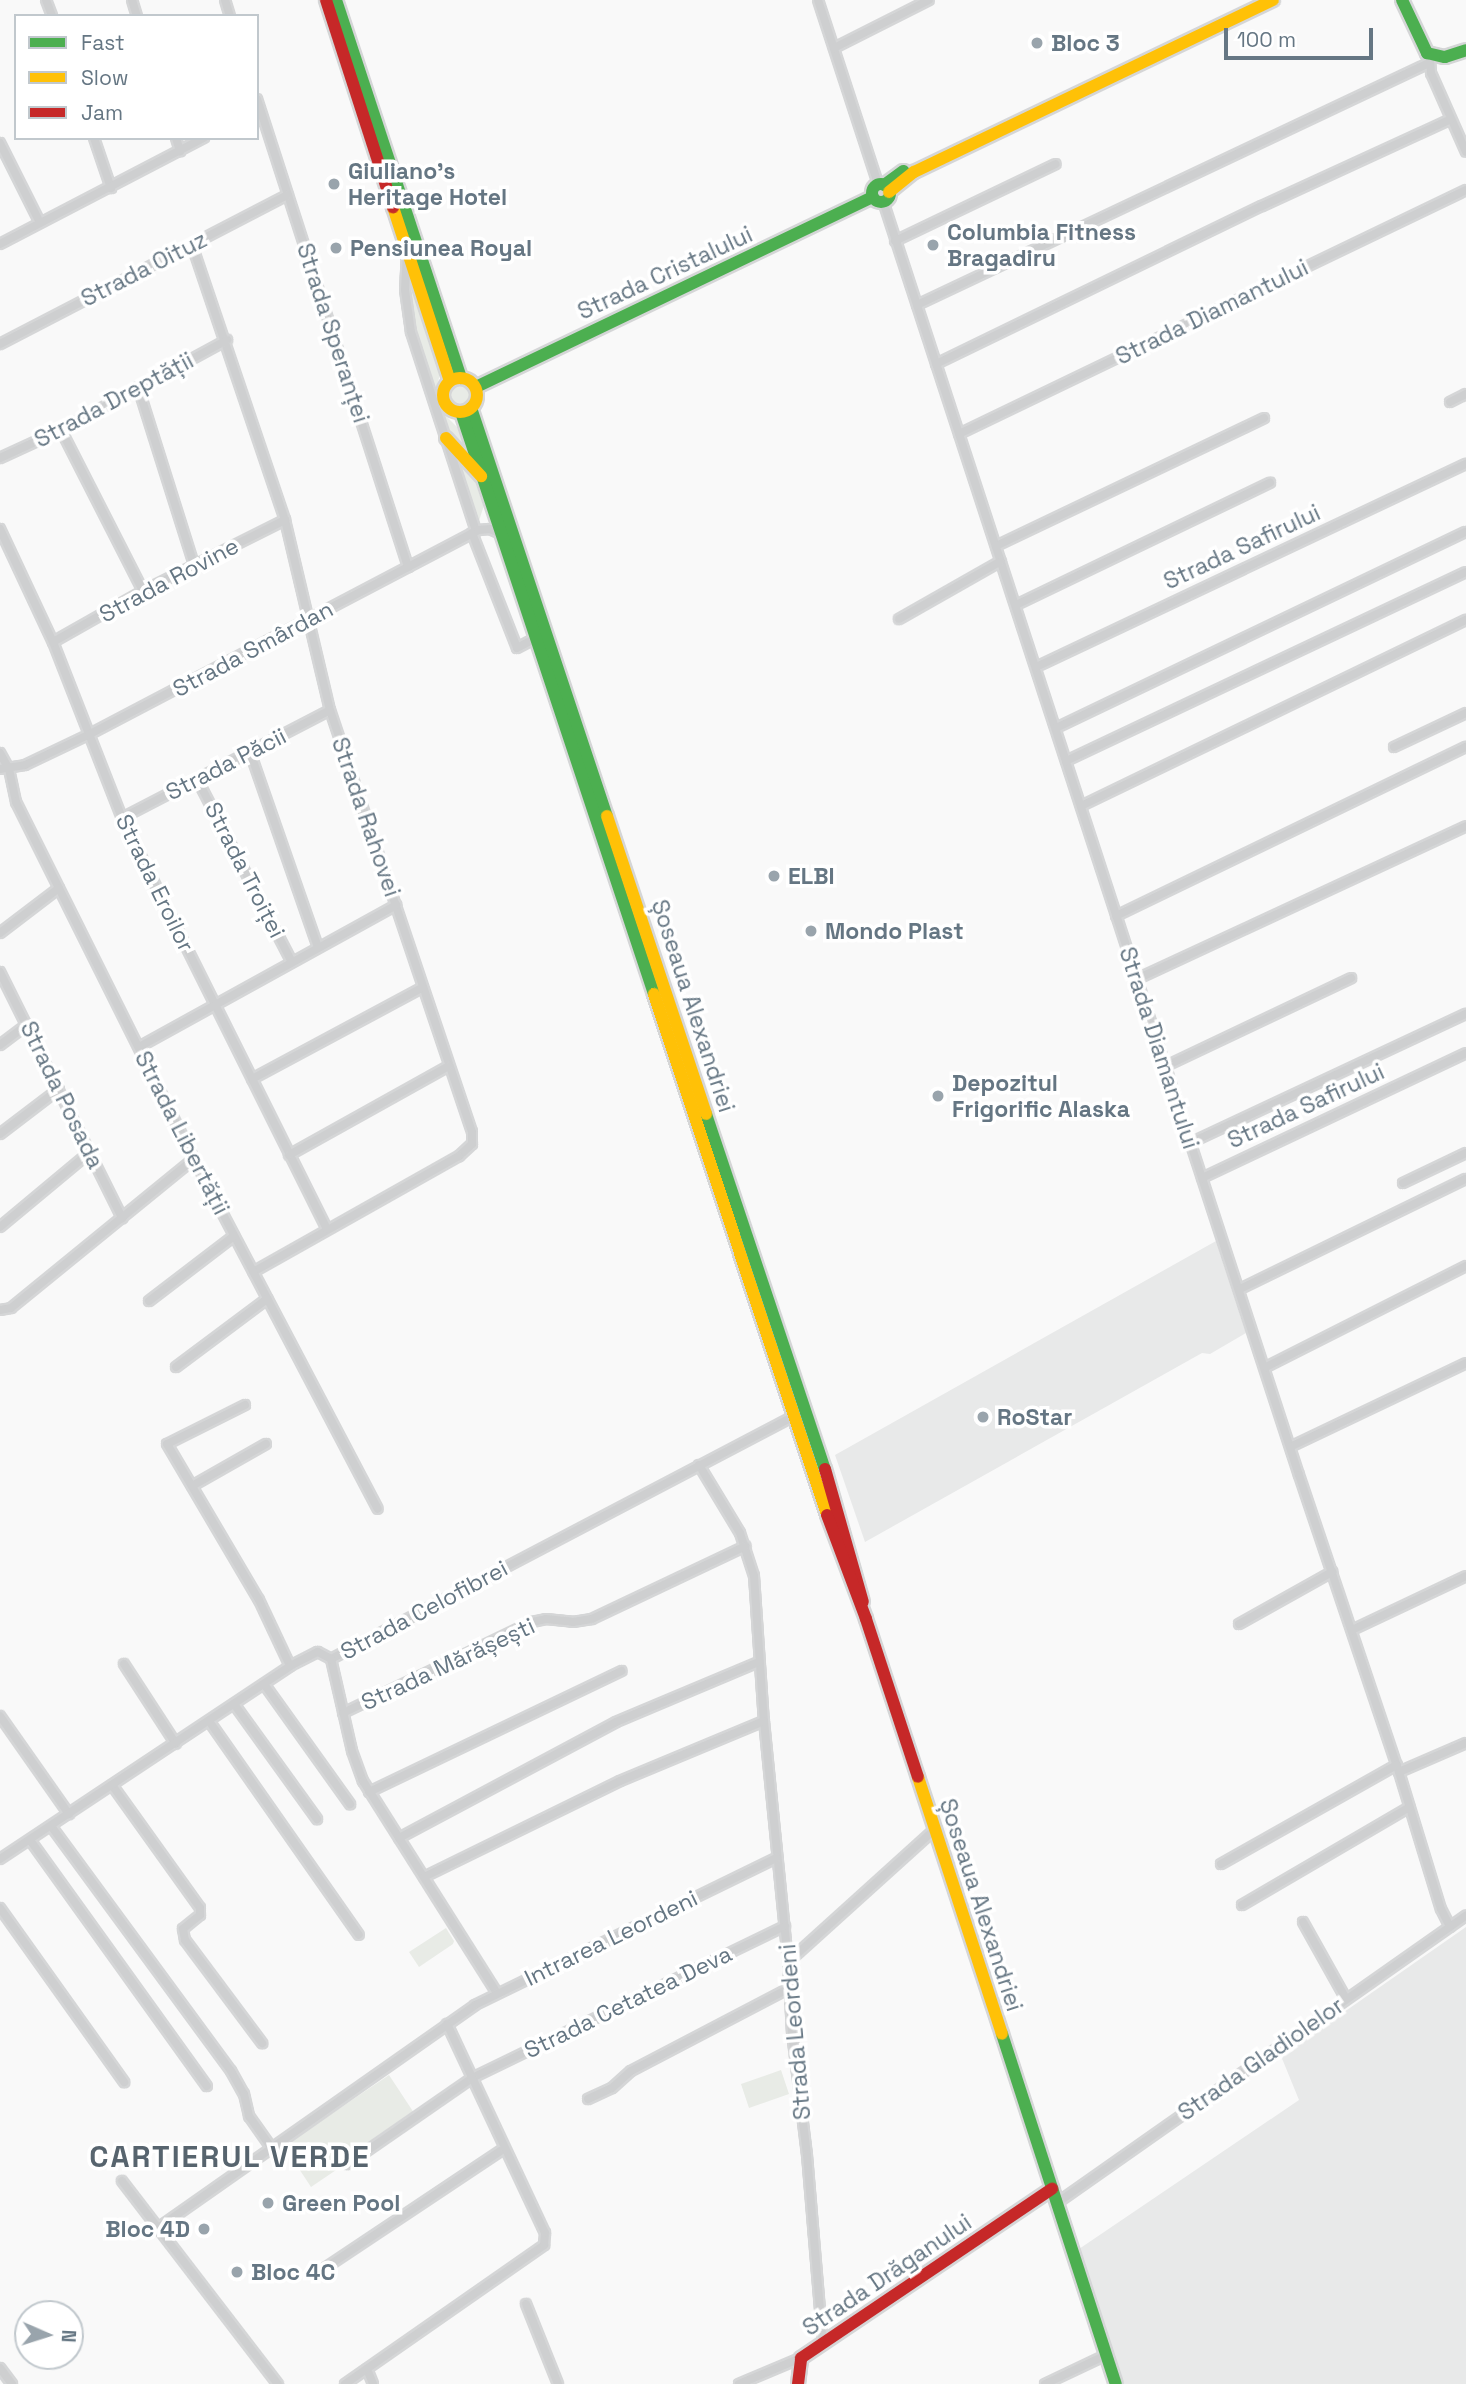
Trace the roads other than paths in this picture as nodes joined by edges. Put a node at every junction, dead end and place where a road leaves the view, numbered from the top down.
1 (326, 0) edge
2 (336, 0) edge
3 (818, 0) edge
4 (929, 0) edge
5 (1260, 0) edge
6 (1273, 0) edge
7 (1402, 0) edge
8 (834, 48) junction
9 (1466, 50) edge
10 (1430, 59) junction
11 (259, 109) edge
12 (1020, 118) junction
13 (1451, 119) junction
14 (95, 140) edge
15 (177, 140) edge
16 (200, 140) edge
17 (0, 143) edge
18 (180, 151) junction
19 (1466, 152) edge
20 (1056, 164) dead end
21 (111, 188) junction
22 (1466, 190) edge
23 (881, 192) junction
24 (288, 195) junction
25 (40, 223) junction
26 (895, 241) junction
27 (0, 244) edge
28 (192, 245) junction
29 (408, 246) junction
30 (917, 305) junction
31 (227, 340) junction
32 (0, 344) edge
33 (936, 364) junction
34 (456, 379) junction
35 (138, 387) junction
36 (475, 387) junction
37 (1466, 394) edge
38 (1450, 402) dead end
39 (466, 410) junction
40 (1264, 418) dead end
41 (61, 430) junction
42 (959, 434) junction
43 (446, 439) junction
44 (0, 458) edge
45 (1466, 464) edge
46 (484, 478) junction
47 (1270, 483) dead end
48 (285, 520) junction
49 (0, 529) edge
50 (475, 531) junction
51 (1466, 532) edge
52 (503, 537) junction
53 (996, 546) junction
54 (1001, 561) junction
55 (194, 565) junction
56 (408, 566) junction
57 (1466, 572) edge
58 (143, 591) junction
59 (1016, 606) junction
60 (899, 619) dead end
61 (310, 620) junction
62 (1466, 620) edge
63 (536, 638) junction
64 (53, 642) junction
65 (1037, 667) junction
66 (330, 710) junction
67 (1466, 713) edge
68 (1056, 728) junction
69 (90, 734) junction
70 (1394, 747) dead end
71 (1466, 747) edge
72 (0, 752) edge
73 (250, 752) junction
74 (1066, 761) junction
75 (4, 769) edge
76 (197, 779) junction
77 (1081, 806) junction
78 (122, 818) junction
79 (1466, 826) edge
80 (59, 888) junction
81 (396, 905) junction
82 (1116, 916) junction
83 (0, 933) edge
84 (318, 947) junction
85 (292, 962) junction
86 (0, 972) edge
87 (1351, 978) dead end
88 (1137, 979) junction
89 (422, 988) junction
90 (215, 1005) junction
91 (1466, 1014) edge
92 (27, 1025) junction
93 (0, 1045) edge
94 (139, 1047) junction
95 (1466, 1054) edge
96 (449, 1066) junction
97 (1166, 1066) junction
98 (252, 1079) junction
99 (59, 1089) junction
100 (0, 1134) edge
101 (1190, 1143) junction
102 (90, 1152) junction
103 (1466, 1153) edge
104 (289, 1155) junction
105 (194, 1159) junction
106 (1202, 1178) junction
107 (1466, 1179) edge
108 (1403, 1183) dead end
109 (122, 1218) junction
110 (0, 1227) edge
111 (327, 1229) junction
112 (234, 1236) junction
113 (1466, 1266) edge
114 (253, 1272) junction
115 (1240, 1289) junction
116 (267, 1300) junction
117 (149, 1301) dead end
118 (0, 1310) edge
119 (1466, 1363) edge
120 (176, 1367) dead end
121 (1266, 1367) junction
122 (245, 1405) dead end
123 (794, 1416) junction
124 (266, 1444) dead end
125 (1290, 1447) junction
126 (699, 1465) junction
127 (192, 1486) junction
128 (378, 1509) dead end
129 (746, 1546) junction
130 (1332, 1573) junction
131 (1466, 1576) edge
132 (866, 1619) junction
133 (1239, 1624) dead end
134 (1352, 1630) junction
135 (331, 1659) junction
136 (759, 1662) junction
137 (124, 1664) dead end
138 (290, 1666) junction
139 (621, 1671) dead end
140 (264, 1684) junction
141 (234, 1704) junction
142 (343, 1713) junction
143 (0, 1716) edge
144 (209, 1721) junction
145 (764, 1721) junction
146 (1466, 1743) edge
147 (176, 1744) junction
148 (1398, 1768) junction
149 (112, 1785) junction
150 (369, 1792) junction
151 (350, 1804) dead end
152 (1410, 1807) junction
153 (69, 1814) junction
154 (317, 1819) dead end
155 (51, 1826) junction
156 (934, 1830) junction
157 (399, 1838) junction
158 (30, 1840) junction
159 (777, 1858) junction
160 (0, 1859) edge
161 (1221, 1864) dead end
162 (424, 1877) junction
163 (1242, 1905) dead end
164 (0, 1908) edge
165 (1466, 1916) edge
166 (1303, 1922) dead end
167 (785, 1926) junction
168 (1450, 1927) junction
169 (359, 1935) dead end
170 (788, 1962) junction
171 (790, 1988) junction
172 (497, 1993) junction
173 (1346, 1999) junction
174 (447, 2024) junction
175 (262, 2043) dead end
176 (472, 2078) junction
177 (124, 2082) dead end
178 (207, 2086) dead end
179 (588, 2099) dead end
180 (505, 2148) junction
181 (273, 2150) junction
182 (348, 2164) dead end
183 (122, 2181) dead end
184 (1052, 2189) junction
185 (1057, 2203) junction
186 (159, 2228) junction
187 (325, 2268) dead end
188 (526, 2304) dead end
189 (822, 2344) junction
190 (1106, 2355) junction
191 (801, 2358) junction
192 (0, 2368) edge
193 (367, 2369) junction
194 (12, 2384) edge
195 (278, 2384) edge
196 (345, 2384) edge
197 (373, 2384) edge
198 (558, 2384) edge
199 (739, 2384) edge
200 (798, 2384) edge
201 (1045, 2384) edge
202 (1116, 2384) edge

1 - 29 main road
2 - 34 main road
3 - 8 street, Strada Diamantului
4 - 8 street
5 - 12 main road, Strada Cristalului
6 - 12 main road, Strada Cristalului
7 - 10 main road
8 - 23 street, Strada Diamantului
9 - 10 main road
10 - 13 street
10 - 30 street
11 - 24 street, Strada Speranței
12 - 23 main road, Strada Cristalului
13 - 19 street
13 - 33 street
14 - 21 street
15 - 18 street
16 - 18 street
17 - 25 street
18 - 21 street
20 - 26 street
21 - 25 street
22 - 42 street, Strada Diamantului
23 - 26 street, Strada Diamantului
23 - 36 main road, Strada Cristalului
24 - 28 street, Strada Oituz
24 - 56 street, Strada Speranței
25 - 27 street
26 - 30 street, Strada Diamantului
28 - 31 street, Strada Rahovei
28 - 32 street, Strada Oituz
29 - 34 main road
29 - 43 street
30 - 33 street, Strada Diamantului
31 - 35 street, Strada Dreptății
31 - 48 street, Strada Rahovei
33 - 42 street, Strada Diamantului
34 - 36 main road
34 - 39 main road
35 - 41 street, Strada Dreptății
35 - 55 street
36 - 39 main road
37 - 38 street
39 - 46 main road, Șoseaua Alexandriei
39 - 132 main road, Șoseaua Alexandriei
40 - 53 street
41 - 44 street, Strada Dreptății
41 - 58 street
42 - 53 street, Strada Diamantului
43 - 46 main road
43 - 50 street
45 - 65 street, Strada Safirului
46 - 52 main road, Șoseaua Alexandriei
47 - 59 street
48 - 55 street, Strada Rovine
48 - 61 street, Strada Rahovei
49 - 64 street, Strada Eroilor
50 - 52 street
50 - 56 street, Strada Smârdan
50 - 63 street
51 - 68 street
52 - 63 main road, Șoseaua Alexandriei
53 - 54 street, Strada Diamantului
54 - 59 street, Strada Diamantului
54 - 60 street
55 - 58 street, Strada Rovine
56 - 61 street, Strada Smârdan
57 - 74 street
58 - 64 street, Strada Rovine
59 - 65 street, Strada Diamantului
61 - 66 street, Strada Rahovei
61 - 69 street, Strada Smârdan
62 - 77 street
63 - 123 main road, Șoseaua Alexandriei
64 - 69 street, Strada Eroilor
65 - 68 street, Strada Diamantului
66 - 73 street, Strada Păcii
66 - 81 street, Strada Rahovei
67 - 70 street
68 - 74 street, Strada Diamantului
69 - 75 street, Strada Smârdan
69 - 78 street, Strada Eroilor
71 - 82 street
72 - 75 street, Strada Libertății
73 - 76 street, Strada Păcii
73 - 84 street
74 - 77 street, Strada Diamantului
75 - 80 street, Strada Libertății
76 - 78 street, Strada Păcii
76 - 85 street, Strada Troiței
77 - 82 street, Strada Diamantului
78 - 90 street, Strada Eroilor
79 - 88 street
80 - 83 street
80 - 94 street, Strada Libertății
81 - 84 street
81 - 89 street, Strada Rahovei
82 - 88 street, Strada Diamantului
84 - 85 street
85 - 90 street
86 - 92 street, Strada Posada
87 - 97 street
88 - 97 street, Strada Diamantului
89 - 96 street, Strada Rahovei
89 - 98 street
90 - 94 street
90 - 98 street, Strada Eroilor
91 - 101 street
92 - 93 street
92 - 99 street, Strada Posada
94 - 105 street, Strada Libertății
95 - 106 street, Strada Safirului
96 - 104 street
96 - 111 street, Strada Rahovei
97 - 101 street, Strada Diamantului
98 - 104 street, Strada Eroilor
99 - 100 street
99 - 102 street, Strada Posada
101 - 106 street, Strada Diamantului
102 - 109 street, Strada Posada
102 - 110 street
103 - 108 street
104 - 111 street, Strada Eroilor
105 - 109 street
105 - 112 street, Strada Libertății
106 - 115 street, Strada Diamantului
107 - 115 street
109 - 118 street
111 - 114 street, Strada Rahovei
112 - 114 street, Strada Libertății
112 - 117 street
113 - 121 street
114 - 116 street, Strada Libertății
115 - 121 street, Strada Diamantului
116 - 120 street
116 - 128 street, Strada Libertății
119 - 125 street
121 - 125 street, Strada Diamantului
122 - 127 street
123 - 126 street, Strada Celofibrei
123 - 132 main road, Șoseaua Alexandriei
124 - 127 street
125 - 130 street, Strada Diamantului
126 - 129 street, Strada Leordeni
126 - 135 street, Strada Celofibrei
127 - 138 street
129 - 136 street, Strada Leordeni
129 - 142 street, Strada Mărășești
130 - 133 street
130 - 134 street, Strada Diamantului
131 - 134 street
132 - 156 main road, Șoseaua Alexandriei
134 - 148 street, Strada Diamantului
135 - 138 street, Strada Celofibrei
135 - 142 street, Strada Mărășești
136 - 145 street, Strada Leordeni
136 - 157 street
137 - 147 street
138 - 140 street, Strada Celofibrei
139 - 150 street
140 - 141 street, Strada Celofibrei
140 - 151 street
141 - 144 street, Strada Celofibrei
141 - 154 street
142 - 150 street, Strada Mărășești
143 - 153 street
144 - 147 street, Strada Celofibrei
144 - 169 street
145 - 159 street, Strada Leordeni
145 - 162 street
146 - 148 street
147 - 149 street, Strada Celofibrei
148 - 152 street, Strada Diamantului
148 - 161 street
149 - 153 street, Strada Celofibrei
149 - 175 street
150 - 157 street, Strada Mărășești
152 - 163 street
152 - 168 street, Strada Diamantului
153 - 155 street, Strada Celofibrei
155 - 158 street, Strada Celofibrei
155 - 181 street
156 - 170 street
156 - 184 main road, Șoseaua Alexandriei
157 - 162 street, Strada Mărășești
158 - 160 street, Strada Celofibrei
158 - 178 street
159 - 167 street, Strada Leordeni
159 - 172 street, Intrarea Leordeni
162 - 172 street, Strada Mărășești
164 - 177 street
165 - 168 street, Strada Gladiolelor
166 - 173 street
167 - 170 street, Strada Leordeni
167 - 176 street, Strada Cetatea Deva
168 - 173 street, Strada Gladiolelor
170 - 171 street, Strada Leordeni
171 - 179 street
171 - 189 street, Strada Leordeni
172 - 174 street, Intrarea Leordeni
173 - 185 street, Strada Gladiolelor
174 - 176 street
174 - 181 street, Intrarea Leordeni
176 - 180 street
176 - 182 street, Strada Cetatea Deva
180 - 187 street
180 - 193 street
181 - 186 street, Intrarea Leordeni
183 - 186 street
184 - 185 main road, Șoseaua Alexandriei
184 - 189 main road, Strada Drăganului
185 - 190 main road, Șoseaua Alexandriei
186 - 195 street
188 - 198 street
189 - 191 main road, Strada Drăganului
190 - 201 street
190 - 202 main road, Șoseaua Alexandriei
191 - 199 street, Strada Drăganului
191 - 200 main road
192 - 194 street
193 - 196 street
193 - 197 street

